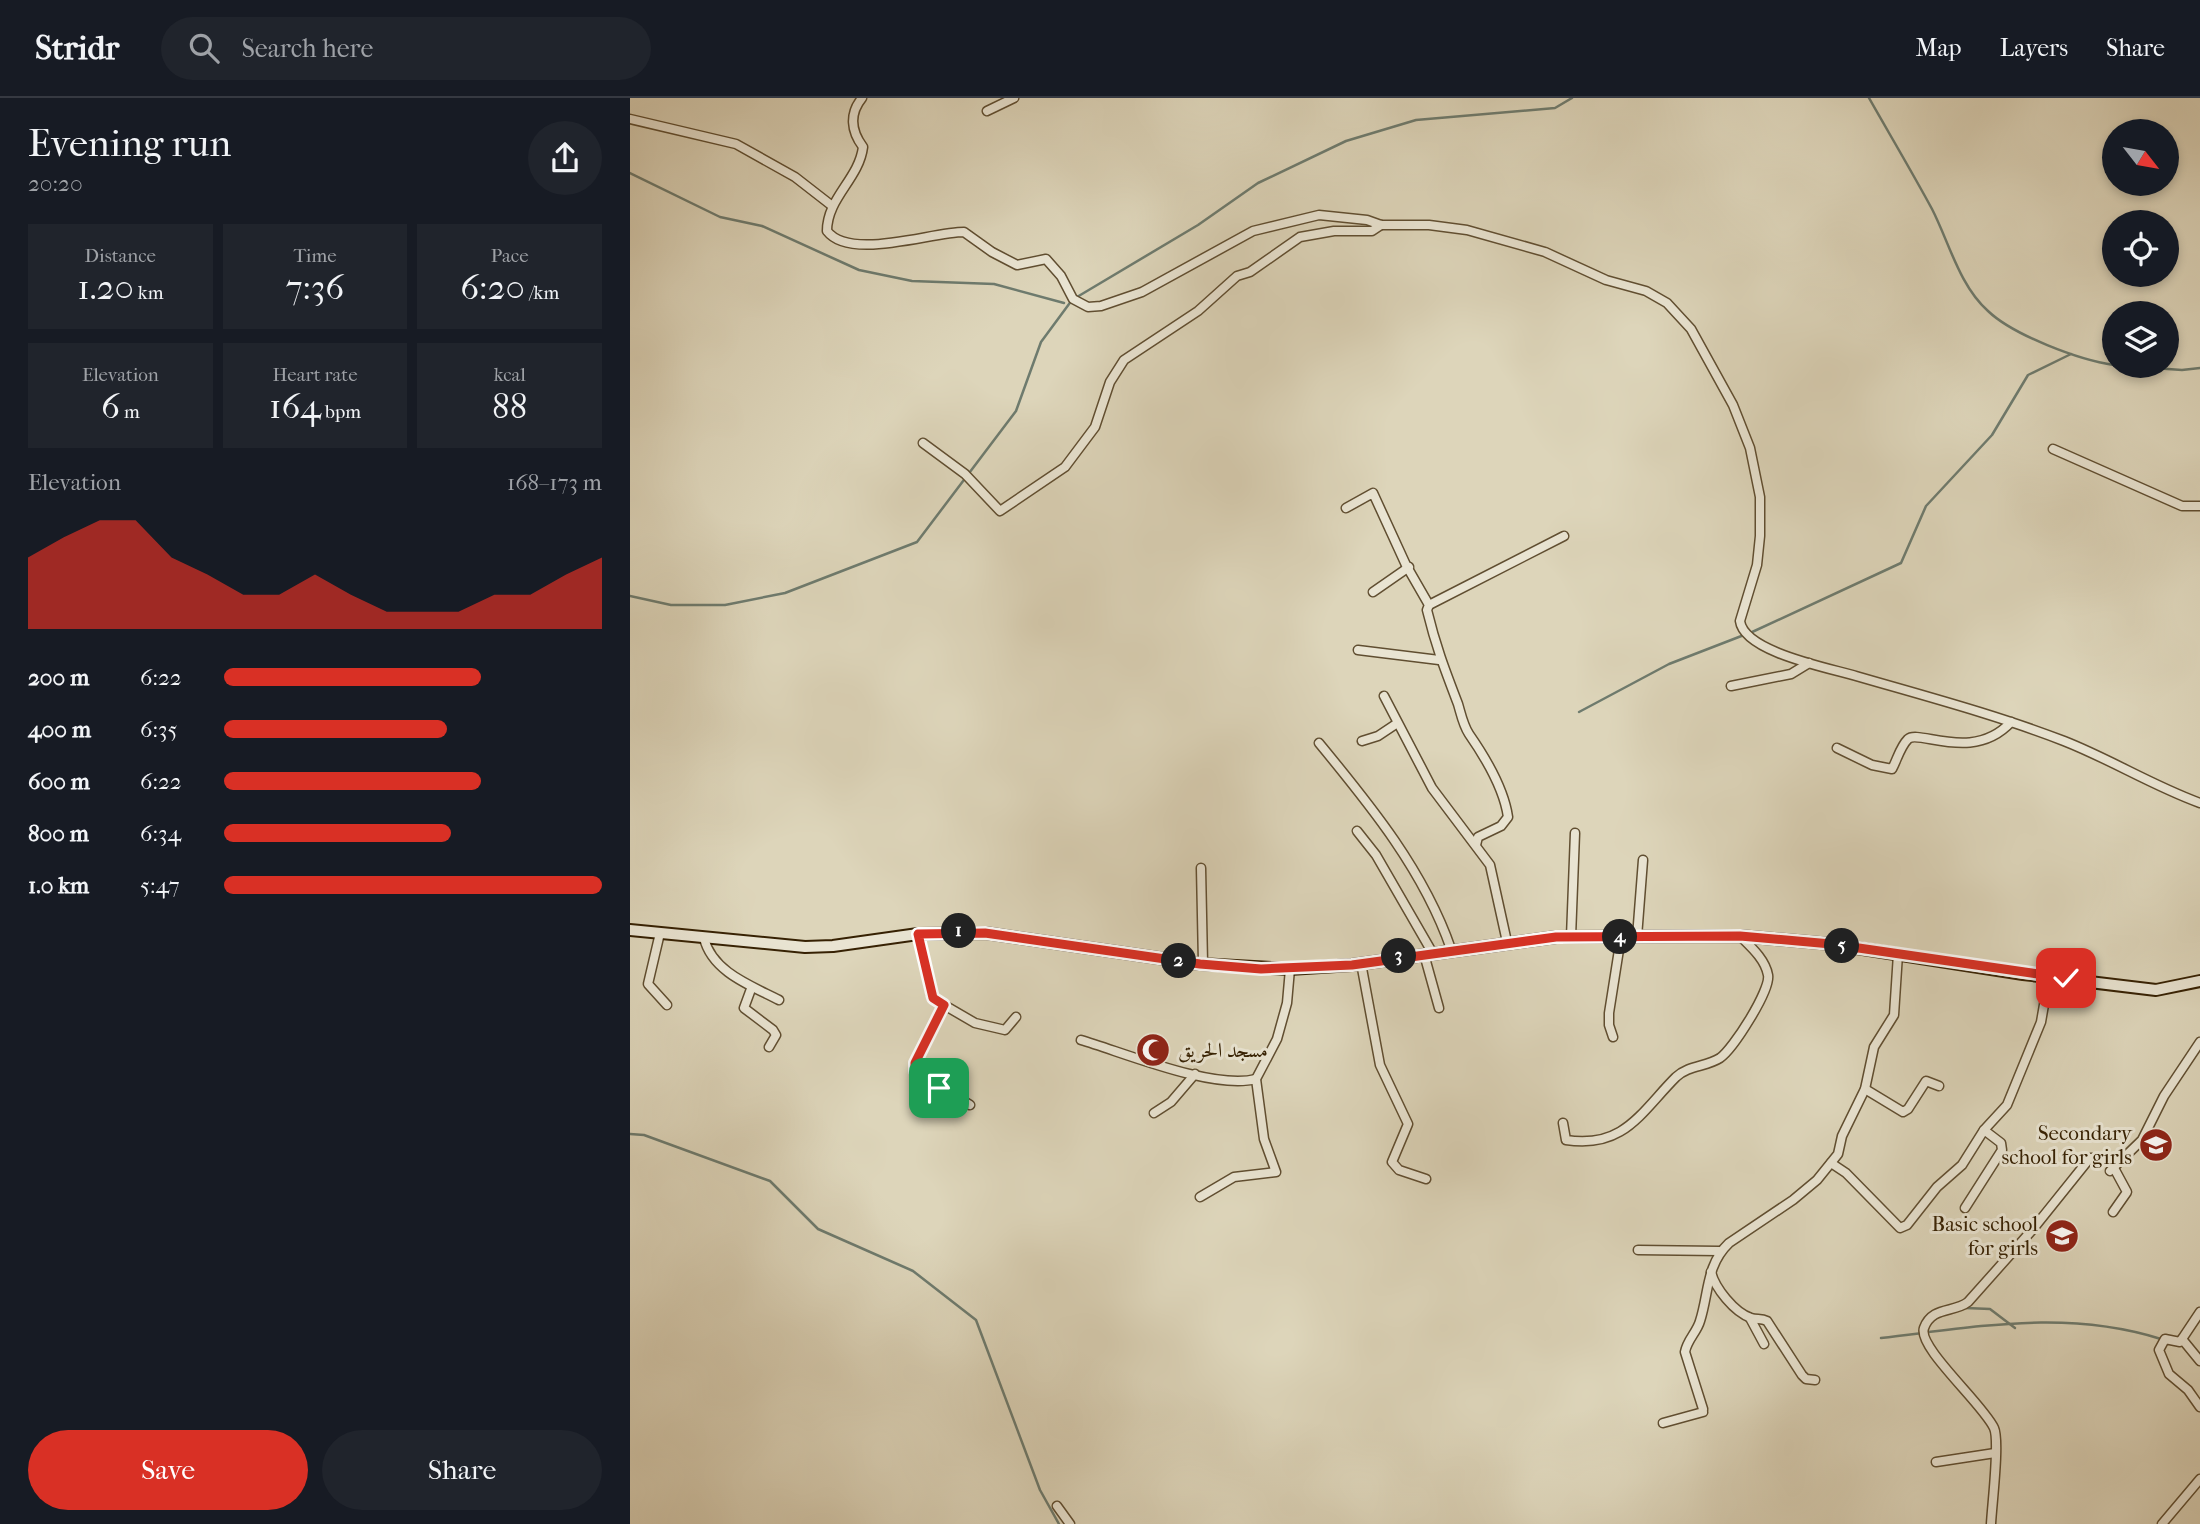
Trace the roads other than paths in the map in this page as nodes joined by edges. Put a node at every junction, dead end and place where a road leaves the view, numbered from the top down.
1 (862, 98) edge
2 (1014, 98) edge
3 (987, 111) dead end
4 (630, 119) edge
5 (831, 205) junction
6 (1381, 225) junction
7 (923, 443) dead end
8 (2053, 449) dead end
9 (2200, 506) edge
10 (1346, 508) dead end
11 (1564, 536) dead end
12 (1409, 567) junction
13 (1373, 592) dead end
14 (1429, 605) junction
15 (1358, 650) dead end
16 (1439, 660) junction
17 (1809, 663) junction
18 (1731, 686) dead end
19 (1384, 696) dead end
20 (2011, 722) junction
21 (1396, 724) junction
22 (1362, 741) dead end
23 (1319, 743) dead end
24 (1838, 748) dead end
25 (2200, 803) edge
26 (1356, 831) dead end
27 (1575, 833) dead end
28 (1476, 845) junction
29 (1643, 860) dead end
30 (1201, 868) dead end
31 (630, 930) edge
32 (660, 933) junction
33 (918, 934) junction
34 (1740, 936) junction
35 (1571, 937) junction
36 (1621, 937) junction
37 (1637, 937) junction
38 (704, 938) junction
39 (1507, 942) junction
40 (1451, 949) junction
41 (1428, 953) junction
42 (1898, 954) junction
43 (1203, 962) junction
44 (1361, 963) junction
45 (1290, 969) junction
46 (2049, 976) junction
47 (2200, 981) edge
48 (751, 989) junction
49 (779, 1000) dead end
50 (667, 1005) dead end
51 (944, 1005) junction
52 (1439, 1008) dead end
53 (1016, 1017) dead end
54 (1613, 1037) dead end
55 (1081, 1040) dead end
56 (2200, 1042) edge
57 (769, 1047) dead end
58 (1195, 1074) junction
59 (1256, 1079) junction
60 (1939, 1086) dead end
61 (1865, 1089) junction
62 (970, 1105) dead end
63 (1154, 1113) dead end
64 (1563, 1123) dead end
65 (1984, 1130) junction
66 (1831, 1163) junction
67 (2114, 1167) junction
68 (1426, 1179) dead end
69 (1200, 1197) dead end
70 (1965, 1208) dead end
71 (2113, 1212) dead end
72 (1638, 1250) dead end
73 (1720, 1251) junction
74 (1710, 1269) junction
75 (2200, 1312) edge
76 (1750, 1318) junction
77 (2196, 1321) edge
78 (2182, 1339) junction
79 (1764, 1344) dead end
80 (2200, 1362) edge
81 (1815, 1380) dead end
82 (2200, 1407) edge
83 (1663, 1423) dead end
84 (1995, 1453) junction
85 (1936, 1462) dead end
86 (2200, 1479) edge
87 (1057, 1506) dead end
88 (1070, 1524) edge
89 (1991, 1524) edge
90 (2162, 1524) edge

1 - 5 street
2 - 3 street
4 - 5 street
5 - 6 street
6 - 7 street
6 - 17 street
8 - 9 street
10 - 12 street
11 - 14 street
12 - 13 street
12 - 14 street
14 - 16 street
15 - 16 street
16 - 28 street
17 - 18 street
17 - 20 street
19 - 21 street
20 - 24 street
20 - 25 street
21 - 22 street
21 - 28 street
23 - 40 street
26 - 41 street
27 - 35 street
28 - 39 street
29 - 37 street
30 - 43 street
31 - 32 street
32 - 38 street
32 - 50 street
33 - 38 street
33 - 43 street
33 - 51 street
34 - 37 street
34 - 42 street
34 - 64 street
35 - 36 street
35 - 39 street
36 - 37 street
36 - 54 street
38 - 48 street
39 - 40 street
40 - 41 street
41 - 44 street
41 - 52 street
42 - 46 street
42 - 61 street
43 - 45 street
44 - 45 street
44 - 68 street
45 - 59 street
46 - 47 street
46 - 65 street
48 - 49 street
48 - 57 street
51 - 53 street
51 - 62 street
55 - 58 street
56 - 67 street
58 - 59 street
58 - 63 street
59 - 69 street
60 - 61 street
61 - 66 street
65 - 66 street
65 - 70 street
66 - 73 street
67 - 71 street
67 - 84 street
72 - 73 street
73 - 74 street
74 - 76 street
74 - 83 street
75 - 77 street
76 - 79 street
76 - 81 street
77 - 78 street
78 - 80 street
78 - 82 street
84 - 85 street
84 - 89 street
86 - 90 street
87 - 88 street

